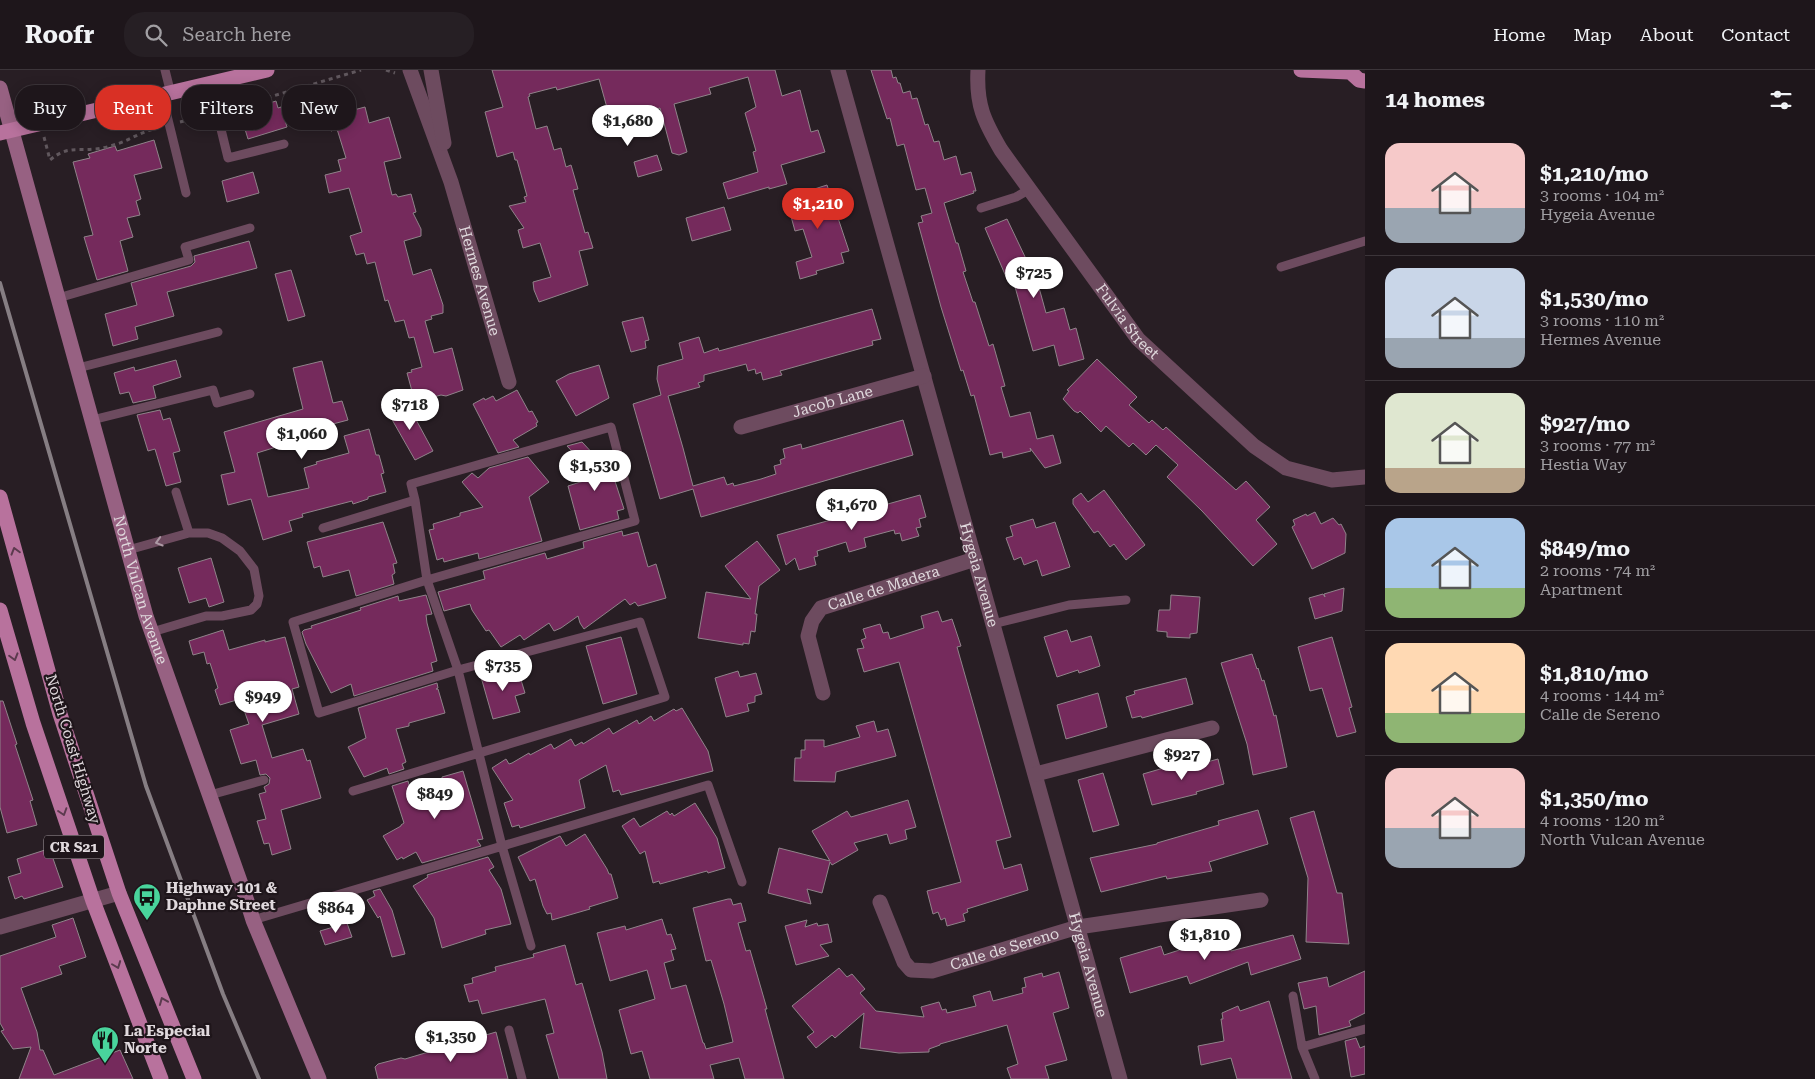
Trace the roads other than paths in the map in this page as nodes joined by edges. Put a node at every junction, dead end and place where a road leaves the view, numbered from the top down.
1 (165, 70) edge
2 (267, 70) edge
3 (410, 70) edge
4 (431, 70) edge
5 (838, 70) edge
6 (978, 70) edge
7 (1301, 70) edge
8 (1349, 71) edge
9 (1365, 81) edge
10 (210, 84) junction
11 (166, 85) edge
12 (0, 88) edge
13 (171, 93) edge
14 (95, 111) edge
15 (171, 115) edge
16 (6, 132) edge
17 (284, 144) dead end
18 (451, 182) junction
19 (1030, 189) junction
20 (186, 194) dead end
21 (981, 208) dead end
22 (250, 228) dead end
23 (1365, 241) edge
24 (1281, 267) dead end
25 (58, 298) junction
26 (218, 332) dead end
27 (78, 368) junction
28 (924, 376) junction
29 (509, 382) dead end
30 (250, 394) dead end
31 (92, 420) junction
32 (741, 427) dead end
33 (1365, 477) edge
34 (176, 492) dead end
35 (0, 497) edge
36 (415, 500) junction
37 (4, 525) edge
38 (323, 528) dead end
39 (189, 533) junction
40 (128, 550) junction
41 (975, 559) junction
42 (427, 580) junction
43 (1126, 600) dead end
44 (0, 610) edge
45 (993, 624) junction
46 (152, 632) junction
47 (458, 670) junction
48 (823, 693) dead end
49 (1212, 728) dead end
50 (478, 753) junction
51 (1036, 774) junction
52 (264, 780) dead end
53 (353, 791) dead end
54 (210, 795) junction
55 (502, 846) junction
56 (742, 882) dead end
57 (119, 893) junction
58 (1261, 900) dead end
59 (92, 901) junction
60 (880, 902) dead end
61 (253, 920) junction
62 (0, 927) edge
63 (1078, 927) junction
64 (531, 946) dead end
65 (1293, 996) dead end
66 (1365, 1029) edge
67 (509, 1030) dead end
68 (1302, 1047) junction
69 (161, 1079) edge
70 (194, 1079) edge
71 (319, 1079) edge
72 (522, 1079) edge
73 (1120, 1079) edge
74 (1315, 1079) edge

1 - 11 lane
2 - 10 main road
3 - 18 street, Hermes Avenue
4 - 18 street, Hermes Avenue
5 - 28 street, Hygeia Avenue
6 - 19 street, Fulvia Street
7 - 8 main road
8 - 9 main road
10 - 13 main road
10 - 17 lane
12 - 16 main road, North Vulcan Avenue
14 - 16 main road
15 - 20 lane
16 - 25 main road, North Vulcan Avenue
18 - 29 street, Hermes Avenue
19 - 21 lane
19 - 33 street, Fulvia Street
22 - 25 lane
23 - 24 lane
25 - 27 main road, North Vulcan Avenue
26 - 27 lane
27 - 31 main road, North Vulcan Avenue
28 - 32 street, Jacob Lane
28 - 41 street, Hygeia Avenue
30 - 31 lane
31 - 40 main road, North Vulcan Avenue
34 - 39 lane
35 - 37 main road, North Coast Highway / CR S21
36 - 38 lane
36 - 42 lane
36 - 42 lane
57 -> 37 main road, North Coast Highway / CR S21
39 -> 40 lane
39 - 46 lane
40 - 46 main road, North Vulcan Avenue
41 - 45 street, Hygeia Avenue
41 - 48 street, Calle de Madera
42 - 47 lane
42 - 47 lane
43 - 45 lane
44 -> 59 main road, North Coast Highway / CR S21
45 - 51 street, Hygeia Avenue
46 - 54 main road, North Vulcan Avenue
47 - 50 lane
47 - 50 lane
49 - 51 street
50 - 53 lane
50 - 55 lane
51 - 63 street, Hygeia Avenue
52 - 54 lane
54 - 61 main road, North Vulcan Avenue
55 - 56 lane
55 - 61 lane
55 - 64 lane
57 - 59 street
70 -> 57 main road, North Coast Highway / CR S21
58 - 63 street, Calle de Sereno
59 - 62 street
59 -> 69 main road, North Coast Highway / CR S21
60 - 63 street, Calle de Sereno
61 - 71 main road, North Vulcan Avenue
63 - 73 street, Hygeia Avenue
65 - 68 lane
66 - 68 lane
67 - 72 lane
68 - 74 lane

